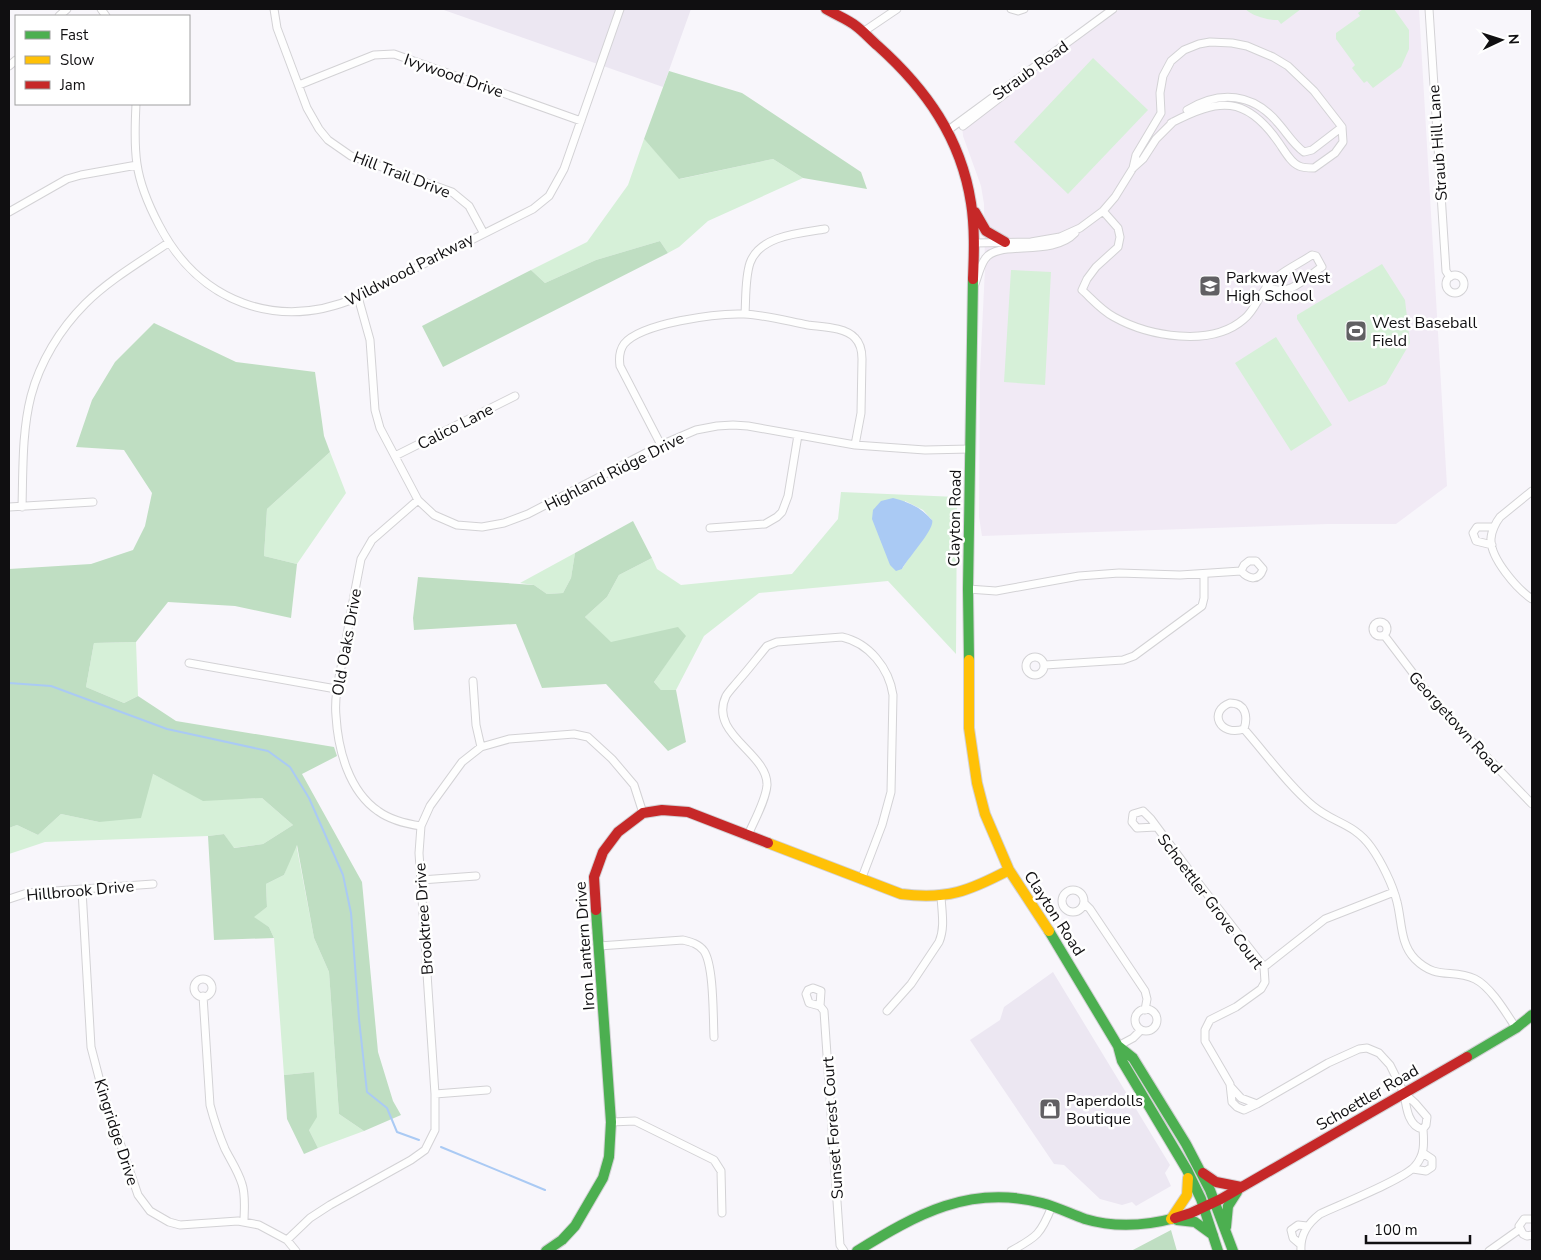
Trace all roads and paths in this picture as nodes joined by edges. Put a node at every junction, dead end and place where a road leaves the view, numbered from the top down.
1 (274, 9) edge
2 (620, 9) edge
3 (826, 9) edge
4 (897, 9) edge
5 (1011, 9) edge
6 (1024, 9) edge
7 (1113, 9) edge
8 (1118, 9) edge
9 (1429, 9) edge
10 (837, 12) edge
11 (864, 32) junction
12 (298, 86) junction
13 (136, 105) edge
14 (581, 120) junction
15 (1171, 123) junction
16 (963, 126) dead end
17 (1342, 127) junction
18 (947, 131) junction
19 (137, 165) junction
20 (1133, 168) junction
21 (971, 205) junction
22 (1103, 211) junction
23 (9, 212) edge
24 (1080, 228) junction
25 (825, 229) dead end
26 (483, 232) junction
27 (974, 242) junction
28 (1005, 242) junction
29 (168, 243) junction
30 (1450, 277) dead end
31 (1266, 288) junction
32 (973, 289) junction
33 (358, 297) junction
34 (745, 314) junction
35 (516, 396) dead end
36 (798, 435) junction
37 (661, 445) junction
38 (855, 445) junction
39 (970, 449) junction
40 (395, 456) junction
41 (1532, 491) edge
42 (418, 500) junction
43 (93, 502) dead end
44 (9, 507) edge
45 (22, 507) junction
46 (1494, 527) junction
47 (710, 528) dead end
48 (1491, 542) junction
49 (1242, 571) dead end
50 (1204, 574) junction
51 (968, 589) junction
52 (1532, 599) edge
53 (1384, 635) dead end
54 (189, 663) dead end
55 (1045, 665) dead end
56 (473, 681) dead end
57 (336, 689) junction
58 (1244, 730) junction
59 (481, 747) junction
60 (1532, 804) edge
61 (643, 812) junction
62 (421, 826) junction
63 (1156, 827) dead end
64 (748, 835) junction
65 (1009, 870) junction
66 (476, 876) dead end
67 (421, 880) junction
68 (861, 880) junction
69 (153, 884) dead end
70 (82, 890) junction
71 (1394, 892) junction
72 (941, 897) junction
73 (9, 899) edge
74 (1084, 903) dead end
75 (599, 946) junction
76 (1264, 967) junction
77 (203, 996) dead end
78 (820, 1006) dead end
79 (1146, 1010) junction
80 (887, 1011) dead end
81 (1532, 1015) edge
82 (1516, 1028) junction
83 (1141, 1030) junction
84 (714, 1038) dead end
85 (1118, 1046) junction
86 (487, 1090) dead end
87 (1404, 1093) junction
88 (435, 1094) junction
89 (611, 1122) junction
90 (1423, 1129) junction
91 (1423, 1152) junction
92 (1413, 1169) junction
93 (1187, 1170) junction
94 (1200, 1170) junction
95 (1241, 1187) junction
96 (1214, 1202) junction
97 (1052, 1206) junction
98 (1204, 1207) junction
99 (722, 1213) dead end
100 (1171, 1219) junction
101 (1532, 1219) edge
102 (244, 1222) junction
103 (1307, 1226) junction
104 (1520, 1229) junction
105 (1225, 1231) junction
106 (1532, 1235) edge
107 (1213, 1236) junction
108 (287, 1240) junction
109 (1300, 1248) edge
110 (296, 1251) edge
111 (546, 1251) edge
112 (844, 1251) edge
113 (857, 1251) edge
114 (1011, 1251) edge
115 (1218, 1251) edge
116 (1233, 1251) edge
117 (1489, 1251) edge

1 - 12 street, Hill Trail Drive
2 - 14 street, Wildwood Parkway
3 - 10 main road, Clayton Road
4 - 11 street
5 - 6 street
7 - 18 street, Straub Road
8 - 16 street
9 - 30 street, Straub Hill Lane
10 - 11 main road, Clayton Road
11 - 18 main road, Clayton Road
12 - 14 street, Ivywood Drive
12 - 26 street, Hill Trail Drive
13 - 19 street, Wildwood Parkway
14 - 26 street, Wildwood Parkway
15 - 17 street
15 - 17 street
15 - 20 street
17 - 20 street
18 - 21 main road, Clayton Road
19 - 23 street
19 - 29 street, Wildwood Parkway
20 - 22 street
21 - 27 main road, Clayton Road
21 - 28 main road
22 - 24 street
22 - 31 street
24 - 28 street
24 - 32 street
25 - 34 street
26 - 33 street, Wildwood Parkway
27 - 28 street
27 - 32 main road, Clayton Road
29 - 33 street, Wildwood Parkway
29 - 45 street
31 - 31 street
32 - 39 main road, Clayton Road
33 - 40 street
34 - 37 street
34 - 38 street
35 - 40 street, Calico Lane
36 - 37 street, Highland Ridge Drive
36 - 38 street, Highland Ridge Drive
36 - 47 street
37 - 42 street, Highland Ridge Drive
38 - 39 street, Highland Ridge Drive
39 - 51 main road, Clayton Road
40 - 42 street
41 - 46 street
42 - 57 street, Old Oaks Drive
43 - 45 street
44 - 45 street
46 - 48 street
46 - 48 street
48 - 52 street
49 - 50 street
50 - 51 street
50 - 55 street
51 - 65 main road, Clayton Road
53 - 60 street, Georgetown Road
54 - 57 street
56 - 59 street
57 - 62 street, Old Oaks Drive
58 - 58 street
58 - 71 street
59 - 61 street, Brooktree Drive
59 - 62 street, Brooktree Drive
61 - 64 main road
61 - 75 main road, Iron Lantern Drive
62 - 67 street, Brooktree Drive
63 - 76 street, Schoettler Grove Court
64 - 68 main road
64 - 68 street
65 - 72 main road
65 - 85 main road, Clayton Road
66 - 67 street
67 - 88 street, Brooktree Drive
68 - 72 main road
69 - 70 street, Hillbrook Drive
70 - 73 street, Hillbrook Drive
70 - 102 street, Kingridge Drive
71 - 76 street
71 - 82 street
72 - 80 street
74 - 79 street
75 - 84 street
75 - 89 main road, Iron Lantern Drive
76 - 87 street, Schoettler Grove Court
77 - 102 street
78 - 112 street, Sunset Forest Court
79 - 83 street
79 - 83 street
81 - 82 main road, Schoettler Road
82 - 87 main road, Schoettler Road
83 - 85 street
85 - 93 main road, Clayton Road
85 - 94 main road, Clayton Road
86 - 88 street
87 - 90 street
87 - 90 street
87 - 95 main road, Schoettler Road
88 - 108 street, Brooktree Drive
89 - 99 street
89 - 111 main road, Iron Lantern Drive
90 - 91 street
91 - 92 street
91 - 92 street
92 - 103 street
93 - 98 main road, Clayton Road
93 - 100 main road
94 - 95 main road
94 - 96 main road, Clayton Road
95 - 96 main road, Schoettler Road
95 - 105 main road
96 - 98 main road, Schoettler Road
96 - 105 main road, Clayton Road
97 - 100 main road
97 - 113 main road
97 - 114 street
98 - 100 main road, Schoettler Road
98 - 107 main road, Clayton Road
100 - 107 main road
101 - 104 street
102 - 108 street, Kingridge Drive
103 - 109 street
103 - 109 street
104 - 106 street
104 - 117 street
105 - 116 main road, Clayton Road
107 - 115 main road, Clayton Road
108 - 110 street, Kingridge Drive

